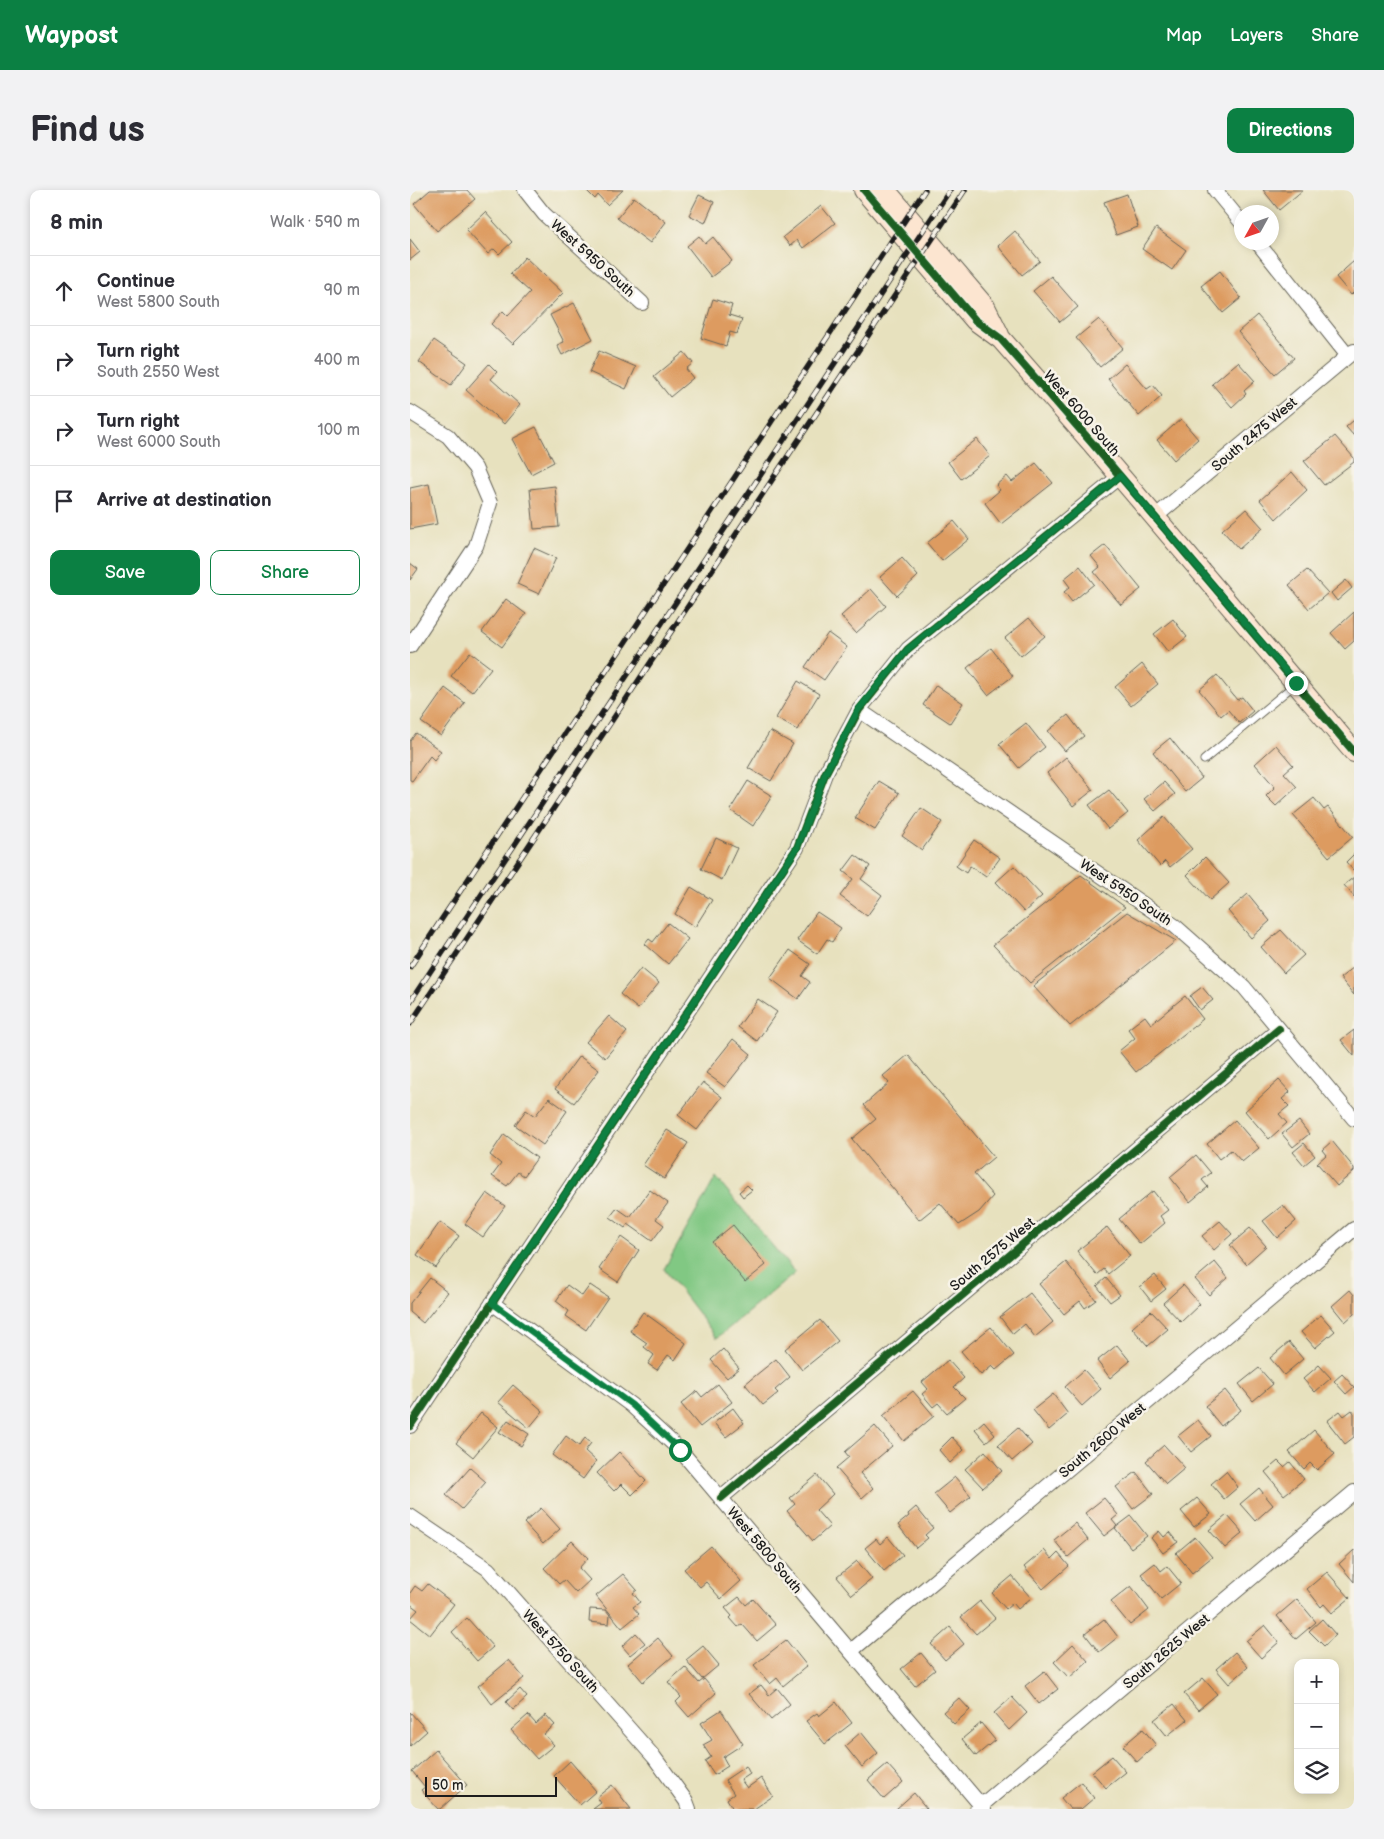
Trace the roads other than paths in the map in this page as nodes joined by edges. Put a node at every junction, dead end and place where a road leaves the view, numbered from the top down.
1 (524, 190) edge
2 (864, 190) edge
3 (886, 190) edge
4 (1215, 190) edge
5 (1234, 213) edge
6 (926, 249) junction
7 (1264, 250) edge
8 (642, 303) dead end
9 (1351, 353) edge
10 (410, 412) edge
11 (1120, 476) junction
12 (1155, 517) junction
13 (410, 646) edge
14 (1296, 683) junction
15 (858, 710) junction
16 (1354, 752) edge
17 (1204, 760) dead end
18 (1279, 1029) junction
19 (1354, 1119) edge
20 (1354, 1229) edge
21 (492, 1303) junction
22 (410, 1426) edge
23 (1354, 1492) edge
24 (721, 1498) junction
25 (410, 1516) edge
26 (851, 1652) junction
27 (981, 1808) edge
28 (689, 1809) edge

1 - 8 street, West 5950 South
2 - 6 street
3 - 6 street
4 - 5 street
6 - 11 street, West 6000 South
7 - 9 street
9 - 12 street, South 2475 West
10 - 13 street
11 - 12 street, West 6000 South
11 - 15 street
12 - 14 street, West 6000 South
14 - 16 street, West 6000 South
14 - 17 lane
15 - 18 street, West 5950 South
15 - 21 street
18 - 19 street, West 5950 South
18 - 24 street, South 2575 West
20 - 26 street, South 2600 West
21 - 22 street
21 - 24 street, West 5800 South
23 - 27 street, South 2625 West
24 - 26 street, West 5800 South
25 - 28 street, West 5750 South
26 - 27 street, West 5800 South

